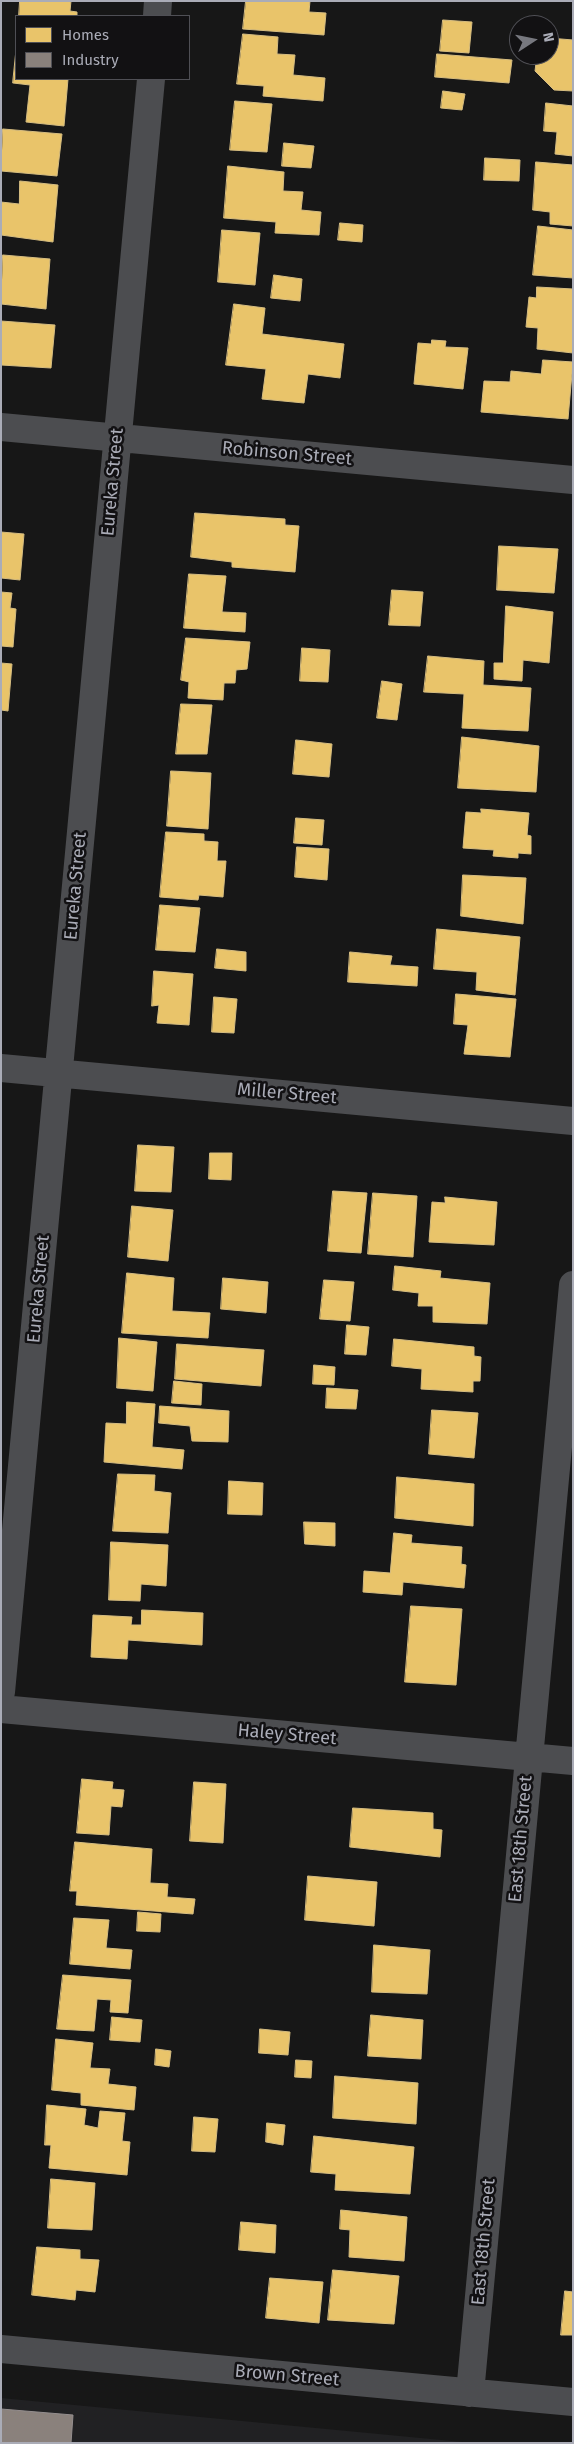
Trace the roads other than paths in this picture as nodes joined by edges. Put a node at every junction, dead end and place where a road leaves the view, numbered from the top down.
1 (158, 1) edge
2 (157, 15) edge
3 (151, 80) edge
4 (1, 427) edge
5 (117, 438) junction
6 (573, 480) edge
7 (1, 1068) edge
8 (58, 1073) junction
9 (573, 1121) edge
10 (573, 1285) edge
11 (1, 1692) edge
12 (1, 1708) edge
13 (529, 1757) junction
14 (573, 1761) edge
15 (1, 2349) edge
16 (470, 2393) junction
17 (573, 2402) edge

1 - 2 street
3 - 5 street, Eureka Street
4 - 5 street, Robinson Street
5 - 6 street, Robinson Street
5 - 8 street, Eureka Street
7 - 8 street, Miller Street
8 - 9 street, Miller Street
8 - 11 street, Eureka Street
10 - 13 street, East 18th Street
12 - 13 street, Haley Street
13 - 14 street, Haley Street
13 - 16 street, East 18th Street
15 - 16 street, Brown Street
16 - 17 street, Brown Street

